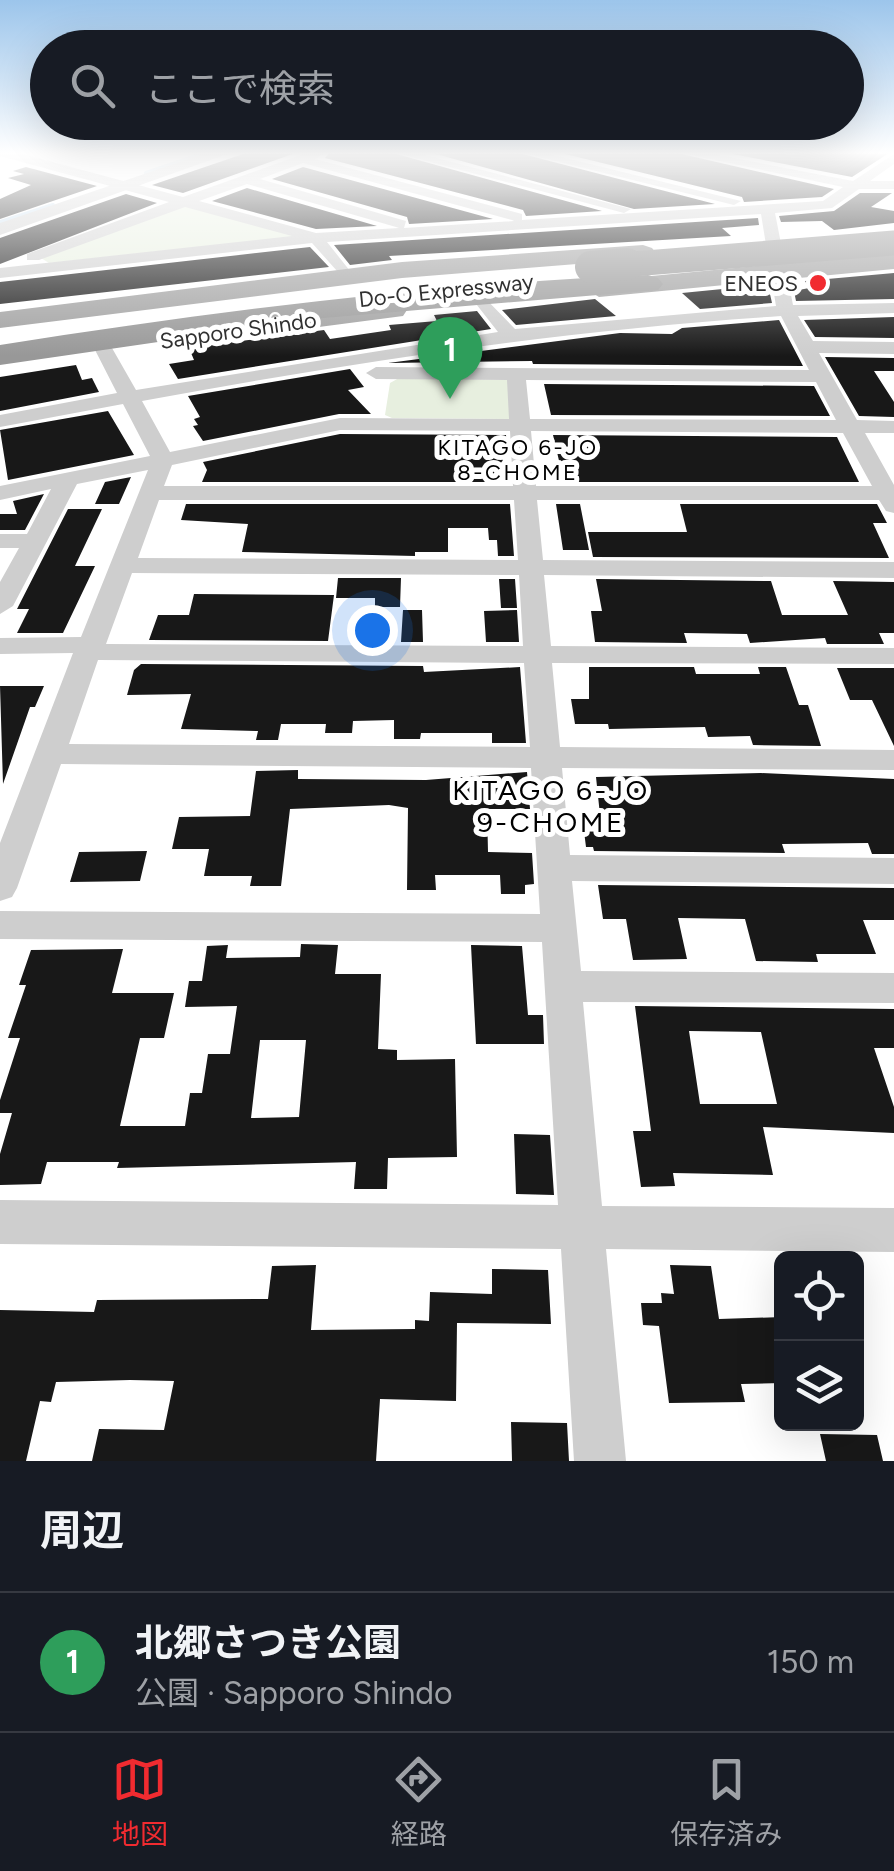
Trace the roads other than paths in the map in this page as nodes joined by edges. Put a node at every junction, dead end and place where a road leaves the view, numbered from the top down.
1 (132, 220) edge
2 (250, 220) edge
3 (382, 220) edge
4 (525, 220) edge
5 (592, 220) edge
6 (769, 220) edge
7 (539, 224) junction
8 (418, 231) junction
9 (894, 233) edge
10 (316, 238) junction
11 (894, 242) edge
12 (772, 243) junction
13 (894, 252) edge
14 (894, 261) edge
15 (457, 264) junction
16 (7, 271) edge
17 (776, 272) junction
18 (346, 276) junction
19 (648, 284) junction
20 (482, 300) junction
21 (785, 308) junction
22 (894, 308) edge
23 (0, 324) edge
24 (0, 336) edge
25 (511, 336) junction
26 (0, 347) edge
27 (806, 347) junction
28 (102, 348) junction
29 (661, 348) junction
30 (894, 348) edge
31 (0, 355) edge
32 (0, 364) edge
33 (516, 374) junction
34 (822, 376) junction
35 (374, 389) junction
36 (132, 396) junction
37 (0, 421) edge
38 (520, 426) junction
39 (851, 427) junction
40 (894, 428) edge
41 (163, 460) junction
42 (68, 478) junction
43 (0, 492) edge
44 (150, 493) junction
45 (525, 494) junction
46 (892, 498) edge
47 (0, 541) edge
48 (34, 541) junction
49 (122, 565) junction
50 (530, 568) junction
51 (894, 570) edge
52 (0, 606) edge
53 (90, 644) junction
54 (0, 646) edge
55 (537, 653) junction
56 (894, 656) edge
57 (49, 754) junction
58 (546, 756) junction
59 (894, 760) edge
60 (554, 868) junction
61 (894, 871) edge
62 (0, 888) edge
63 (0, 925) edge
64 (558, 928) junction
65 (563, 986) junction
66 (894, 988) edge
67 (0, 1222) edge
68 (581, 1224) junction
69 (894, 1230) edge
70 (600, 1461) edge

1 - 16 street
2 - 10 street
3 - 8 street
4 - 7 street
5 - 7 street
6 - 12 street
7 - 8 street
8 - 10 street
9 - 12 highway, Sapporo Shindo
10 - 16 street
10 - 18 street
11 - 24 highway, Do-O Expressway, bridge
12 - 15 highway, Sapporo Shindo
12 - 17 street
13 - 26 highway, Do-O Expressway
14 - 17 highway, Sapporo Shindo
15 - 18 highway, Sapporo Shindo
15 - 23 highway
17 - 19 highway, Sapporo Shindo
17 - 21 street
18 - 23 highway, Sapporo Shindo
19 - 20 highway, Sapporo Shindo
19 - 31 highway
20 - 25 street
20 - 28 highway, Sapporo Shindo
21 - 22 street
21 - 27 street
21 - 29 street
25 - 29 street
25 - 35 street
27 - 30 street
27 - 34 street
28 - 32 highway, Sapporo Shindo
28 - 36 street
29 - 33 street
29 - 34 street
33 - 35 street
33 - 38 street
34 - 39 street
35 - 36 street
35 - 38 street
35 - 41 street
36 - 37 street
36 - 41 street
38 - 39 street
38 - 45 street
39 - 40 street
39 - 46 street
41 - 42 street
41 - 44 street
42 - 43 street
42 - 48 street
44 - 45 street
44 - 49 street
45 - 46 street
45 - 50 street
47 - 48 street
48 - 52 street
49 - 50 street
49 - 53 street
50 - 51 street
50 - 55 street
53 - 54 street
53 - 55 street
53 - 57 street
55 - 56 street
55 - 58 street
57 - 58 street
57 - 62 street
58 - 59 street
58 - 60 street
60 - 61 street
60 - 64 street
63 - 64 street
64 - 65 street
65 - 66 street
65 - 68 street
67 - 68 street
68 - 69 street
68 - 70 street

